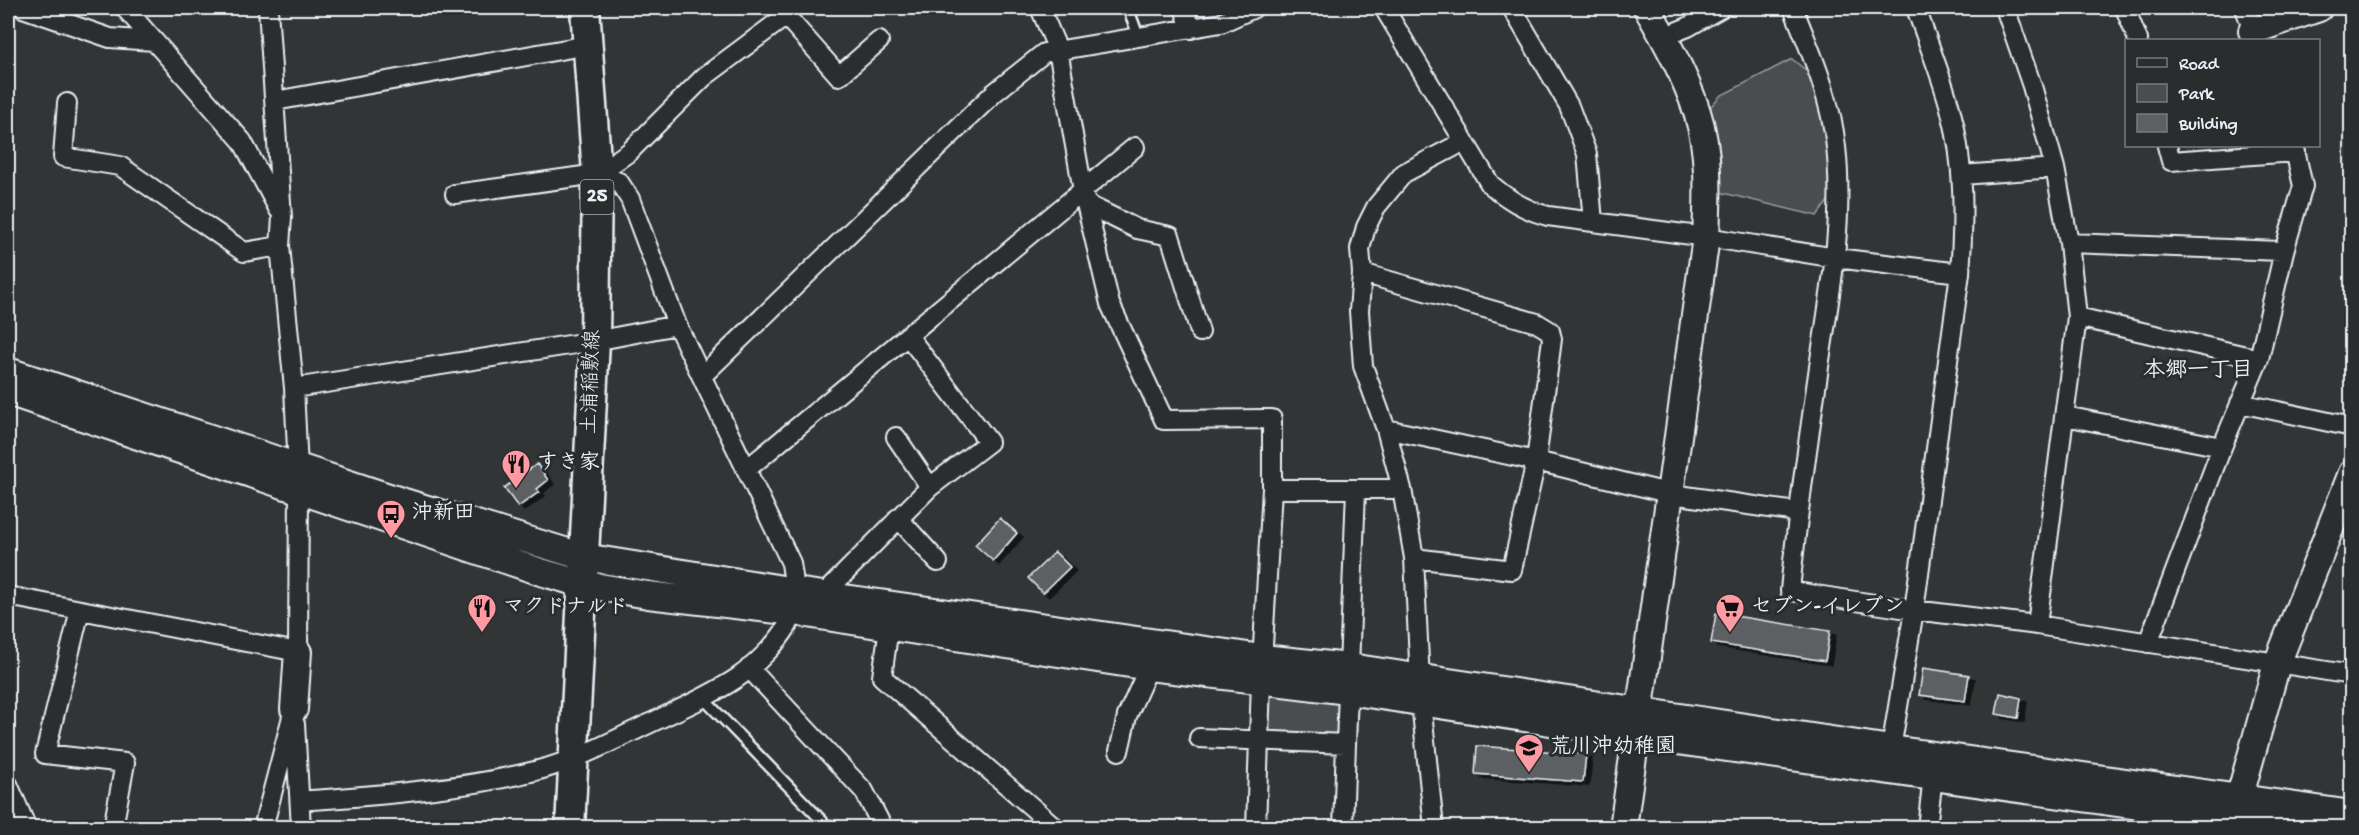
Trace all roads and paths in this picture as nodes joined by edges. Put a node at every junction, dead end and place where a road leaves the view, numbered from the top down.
1 (23, 8) edge
2 (125, 8) edge
3 (268, 8) edge
4 (585, 8) edge
5 (1040, 8) edge
6 (1128, 8) edge
7 (1184, 8) edge
8 (1254, 8) edge
9 (1384, 8) edge
10 (1512, 8) edge
11 (1647, 8) edge
12 (1721, 8) edge
13 (1793, 8) edge
14 (1916, 8) edge
15 (2005, 8) edge
16 (2125, 8) edge
17 (2319, 8) edge
18 (2251, 26) edge
19 (1191, 29) junction
20 (1138, 35) junction
21 (1663, 37) junction
22 (2138, 39) edge
23 (154, 41) junction
24 (879, 41) dead end
25 (588, 45) junction
26 (1058, 50) junction
27 (275, 101) junction
28 (67, 102) dead end
29 (1463, 142) junction
30 (1135, 147) dead end
31 (2167, 147) edge
32 (2295, 149) edge
33 (2055, 168) junction
34 (597, 174) junction
35 (1962, 176) junction
36 (455, 194) dead end
37 (1084, 197) junction
38 (282, 217) junction
39 (1593, 222) junction
40 (1706, 237) junction
41 (2068, 243) junction
42 (280, 246) junction
43 (2284, 251) junction
44 (1836, 258) junction
45 (1362, 273) junction
46 (1960, 273) junction
47 (2077, 317) junction
48 (677, 325) junction
49 (1200, 332) dead end
50 (908, 336) junction
51 (595, 341) junction
52 (2259, 359) junction
53 (8, 371) edge
54 (703, 375) junction
55 (294, 388) junction
56 (8, 392) edge
57 (2240, 403) junction
58 (2065, 416) junction
59 (2352, 427) edge
60 (1386, 429) junction
61 (896, 437) dead end
62 (2222, 447) junction
63 (1536, 461) junction
64 (747, 469) junction
65 (2352, 473) edge
66 (298, 478) junction
67 (930, 487) junction
68 (1272, 489) junction
69 (1402, 489) junction
70 (1356, 490) junction
71 (1672, 494) junction
72 (1797, 512) junction
73 (898, 518) junction
74 (1414, 558) junction
75 (938, 562) dead end
76 (583, 570) junction
77 (823, 595) junction
78 (8, 596) edge
79 (794, 602) junction
80 (80, 610) junction
81 (1914, 610) junction
82 (2037, 624) junction
83 (889, 627) junction
84 (2148, 643) junction
85 (298, 652) junction
86 (2277, 664) junction
87 (1149, 667) junction
88 (749, 668) junction
89 (1261, 669) junction
90 (2352, 675) edge
91 (1349, 679) junction
92 (1421, 690) junction
93 (702, 697) junction
94 (294, 708) junction
95 (1640, 709) junction
96 (1635, 735) junction
97 (1199, 738) dead end
98 (1259, 740) junction
99 (1346, 744) junction
100 (1891, 748) junction
101 (1119, 751) dead end
102 (574, 759) junction
103 (1933, 776) junction
104 (8, 784) edge
105 (300, 801) junction
106 (2352, 814) edge
107 (2235, 815) edge
108 (27, 828) edge
109 (112, 828) edge
110 (263, 828) edge
111 (301, 828) edge
112 (570, 828) edge
113 (829, 828) edge
114 (884, 828) edge
115 (1056, 828) edge
116 (1256, 828) edge
117 (1343, 828) edge
118 (1434, 828) edge
119 (1623, 828) edge
120 (1927, 828) edge
121 (2295, 828) edge

1 - 23 street
2 - 23 street
3 - 27 street
4 - 25 main road, 土浦稲敷線 / 25
5 - 26 street
6 - 20 lane
7 - 19 street
8 - 19 street
9 - 29 street
10 - 39 street
11 - 21 street
12 - 21 street
13 - 44 street
14 - 35 street
15 - 33 street
16 - 22 street
17 - 18 street
19 - 20 street
20 - 26 street
21 - 40 street
23 - 38 street
24 - 34 street
25 - 27 street
25 - 34 main road, 土浦稲敷線 / 25
26 - 37 street
26 - 54 street
27 - 38 street
28 - 42 street
29 - 39 street
29 - 45 street
30 - 37 street
31 - 32 street
32 - 43 street
33 - 35 street
33 - 41 street
34 - 36 street
34 - 48 street
34 - 51 main road, 土浦稲敷線 / 25
35 - 46 street
37 - 49 street
37 - 50 street
37 - 68 street
38 - 42 street
39 - 40 street
40 - 44 street
40 - 71 street
41 - 43 street
41 - 47 street
42 - 55 street
43 - 52 street
44 - 46 street
44 - 72 street
45 - 60 street
45 - 63 street
46 - 81 street
47 - 52 street
47 - 58 street
48 - 51 street
48 - 54 street
50 - 64 street
50 - 67 street
51 - 55 street
51 - 76 main road, 土浦稲敷線 / 25
52 - 57 street
53 - 66 street
54 - 64 street
55 - 66 street
56 - 66 street
57 - 59 street
57 - 62 street
58 - 62 street
58 - 82 street
60 - 63 street
60 - 69 street
61 - 67 street
62 - 84 street
63 - 71 street
63 - 74 street
64 - 79 street
65 - 86 street
66 - 76 street
66 - 85 street
67 - 73 street
68 - 70 street
68 - 89 street
69 - 70 street
69 - 74 street
70 - 91 street
71 - 72 street
71 - 95 street
72 - 81 street
73 - 75 street
73 - 77 street
74 - 92 street
76 - 79 street
76 - 102 main road, 土浦稲敷線 / 25
77 - 79 street
77 - 89 street
78 - 80 street
79 - 83 street
79 - 88 street
80 - 85 street
80 - 109 street
81 - 82 street
81 - 100 street
82 - 84 street
83 - 87 street
83 - 115 street
84 - 86 street
85 - 94 street
86 - 90 street
86 - 107 street
87 - 89 street
87 - 101 street
88 - 93 street
88 - 114 street
89 - 91 street
89 - 98 street
91 - 92 street
91 - 99 street
92 - 95 street
92 - 96 street
92 - 118 street
93 - 102 street
93 - 113 lane
94 - 105 street
94 - 110 street
95 - 96 street
95 - 100 street
96 - 103 street
96 - 119 street
97 - 98 street
98 - 99 street
98 - 116 street
99 - 117 street
100 - 107 street
102 - 105 street
102 - 112 main road, 土浦稲敷線 / 25
103 - 107 street
103 - 120 street
104 - 108 street
105 - 111 street
106 - 107 street
107 - 121 street

